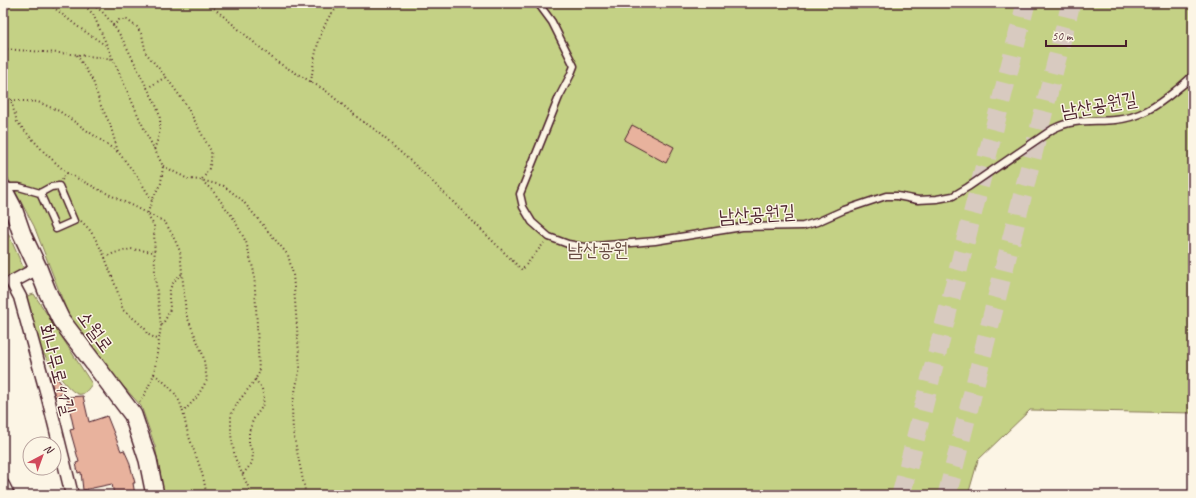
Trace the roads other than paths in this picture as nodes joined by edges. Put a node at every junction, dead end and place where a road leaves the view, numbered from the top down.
1 (538, 3) edge
2 (1193, 74) edge
3 (3, 188) edge
4 (40, 193) junction
5 (38, 268) junction
6 (8, 285) edge
7 (3, 485) edge
8 (8, 495) edge
9 (72, 495) edge
10 (155, 495) edge

1 - 2 lane, 남산공원길
3 - 4 lane
3 - 5 main road, 소월로
4 - 4 lane
5 - 6 street, 회나무로41길
5 - 10 main road, 소월로
6 - 9 street, 회나무로41길
7 - 8 street

